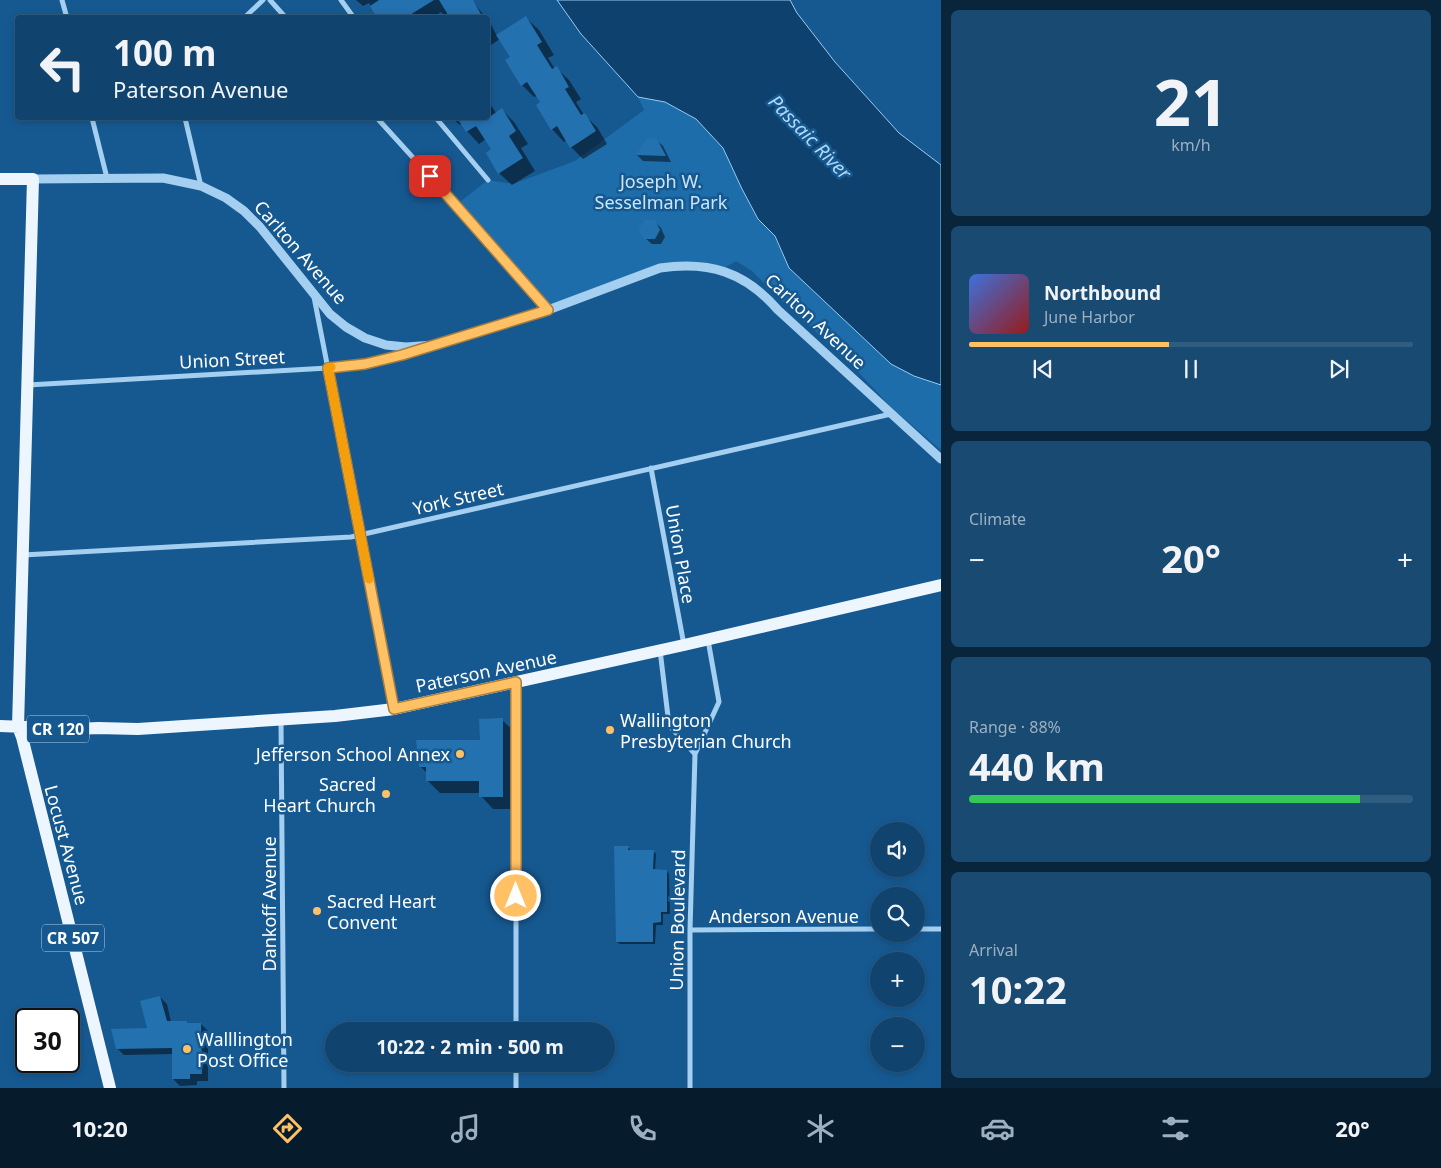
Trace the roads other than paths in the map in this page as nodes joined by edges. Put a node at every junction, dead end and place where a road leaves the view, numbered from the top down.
1 (62, 0) edge
2 (263, 0) edge
3 (270, 0) edge
4 (340, 0) edge
5 (66, 15) edge
6 (247, 15) edge
7 (283, 15) edge
8 (352, 15) edge
9 (92, 120) edge
10 (185, 120) edge
11 (379, 120) edge
12 (438, 120) edge
13 (107, 178) junction
14 (0, 179) edge
15 (33, 179) junction
16 (488, 180) dead end
17 (201, 186) junction
18 (313, 294) junction
19 (548, 310) junction
20 (435, 345) junction
21 (328, 368) junction
22 (27, 385) junction
23 (891, 414) junction
24 (941, 459) edge
25 (651, 468) junction
26 (360, 535) junction
27 (23, 555) junction
28 (941, 585) edge
29 (708, 639) junction
30 (684, 645) junction
31 (660, 650) junction
32 (516, 682) junction
33 (394, 709) junction
34 (281, 720) junction
35 (0, 726) edge
36 (18, 727) junction
37 (695, 754) junction
38 (870, 929) edge
39 (925, 929) edge
40 (941, 929) edge
41 (690, 930) junction
42 (516, 1022) edge
43 (516, 1072) edge
44 (110, 1088) edge
45 (284, 1088) edge
46 (516, 1088) edge
47 (690, 1088) edge

1 - 5 street
2 - 6 street
3 - 7 street
4 - 8 street
9 - 13 street
10 - 17 street
11 - 19 street
12 - 16 street
13 - 15 street, Carlton Avenue
13 - 17 street, Carlton Avenue
14 - 15 main road, Carlton Avenue
15 - 22 main road, CR 507
17 - 18 street, Carlton Avenue
18 - 20 street, Carlton Avenue
18 - 21 street
19 - 20 street, Carlton Avenue
19 - 23 street, Carlton Avenue
20 - 21 street, Union Street
21 - 22 street, Union Street
21 - 26 street
22 - 27 main road, CR 507
23 - 24 street, Carlton Avenue
23 - 25 street, York Street
25 - 26 street, York Street
25 - 30 street, Union Place
26 - 27 street, York Street
26 - 33 street
27 - 36 main road, CR 507
28 - 29 main road, Paterson Avenue / CR 120
29 - 30 main road, Paterson Avenue / CR 120
29 - 37 street, Union Boulevard
30 - 31 main road, Paterson Avenue / CR 120
31 - 32 main road, Paterson Avenue / CR 120
31 - 37 street
32 - 33 main road, Paterson Avenue / CR 120
32 - 42 street
33 - 34 main road, Paterson Avenue / CR 120
34 - 36 main road, Paterson Avenue / CR 120
34 - 45 street, Dankoff Avenue
35 - 36 main road, Paterson Avenue / CR 120
36 - 44 main road, Locust Avenue / CR 507
37 - 41 street, Union Boulevard
38 - 41 street, Anderson Avenue
39 - 40 street
41 - 47 street, Union Boulevard
43 - 46 street

